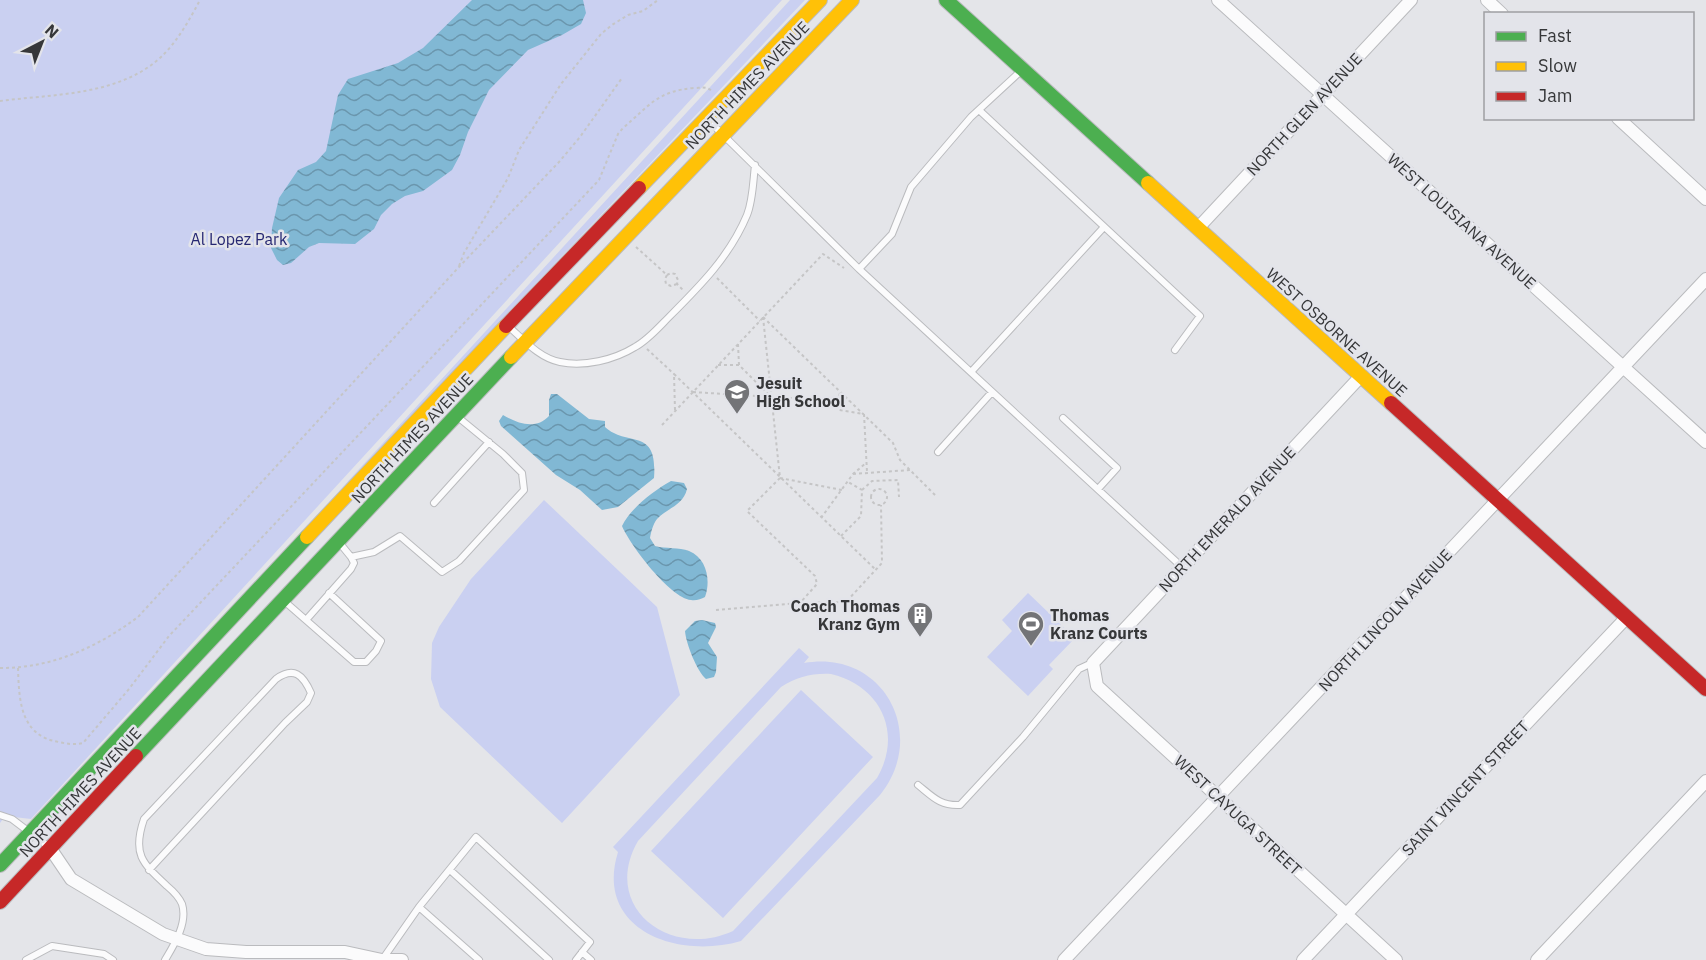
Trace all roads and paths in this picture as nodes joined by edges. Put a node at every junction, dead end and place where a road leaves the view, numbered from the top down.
1 (200, 0) edge
2 (658, 0) edge
3 (820, 0) edge
4 (852, 0) edge
5 (946, 0) edge
6 (1218, 0) edge
7 (1411, 0) edge
8 (1487, 0) edge
9 (1500, 12) edge
10 (1022, 70) junction
11 (622, 78) dead end
12 (716, 94) dead end
13 (1323, 94) junction
14 (0, 101) edge
15 (979, 110) junction
16 (705, 118) junction
17 (1620, 120) edge
18 (723, 134) junction
19 (755, 165) junction
20 (1706, 199) edge
21 (1104, 226) junction
22 (1198, 228) junction
23 (635, 246) dead end
24 (823, 254) dead end
25 (458, 268) junction
26 (859, 269) junction
27 (711, 273) junction
28 (667, 275) junction
29 (1706, 279) edge
30 (676, 284) junction
31 (690, 296) junction
32 (761, 319) junction
33 (508, 326) junction
34 (525, 341) junction
35 (640, 343) junction
36 (738, 344) junction
37 (1174, 350) dead end
38 (718, 365) junction
39 (739, 365) junction
40 (1624, 367) junction
41 (971, 372) junction
42 (674, 374) junction
43 (1361, 376) junction
44 (692, 392) junction
45 (840, 392) junction
46 (993, 392) junction
47 (771, 397) junction
48 (437, 398) junction
49 (838, 400) junction
50 (849, 401) junction
51 (675, 410) junction
52 (864, 414) junction
53 (457, 416) junction
54 (1063, 418) dead end
55 (662, 425) dead end
56 (489, 442) junction
57 (1706, 442) edge
58 (938, 452) dead end
59 (866, 463) junction
60 (910, 470) junction
61 (867, 472) junction
62 (853, 474) junction
63 (780, 478) junction
64 (848, 482) junction
65 (1098, 489) junction
66 (842, 490) junction
67 (862, 490) junction
68 (936, 496) dead end
69 (899, 497) dead end
70 (1498, 500) junction
71 (434, 503) dead end
72 (880, 505) junction
73 (821, 518) junction
74 (319, 523) junction
75 (841, 536) junction
76 (337, 541) junction
77 (351, 557) junction
78 (1183, 568) junction
79 (876, 570) junction
80 (329, 593) junction
81 (282, 599) junction
82 (800, 603) junction
83 (716, 610) dead end
84 (1627, 617) junction
85 (306, 620) junction
86 (192, 660) junction
87 (1093, 663) junction
88 (0, 668) edge
89 (18, 668) junction
90 (211, 675) junction
91 (1706, 689) edge
92 (1706, 781) edge
93 (918, 785) dead end
94 (1218, 797) junction
95 (0, 815) edge
96 (31, 833) junction
97 (50, 848) junction
98 (0, 865) edge
99 (149, 870) junction
100 (450, 870) junction
101 (0, 902) edge
102 (419, 907) junction
103 (1346, 914) junction
104 (177, 939) junction
105 (582, 952) junction
106 (26, 960) edge
107 (113, 960) edge
108 (165, 960) edge
109 (382, 960) edge
110 (402, 960) edge
111 (479, 960) edge
112 (549, 960) edge
113 (576, 960) edge
114 (591, 960) edge
115 (1064, 960) edge
116 (1303, 960) edge
117 (1396, 960) edge
118 (1537, 960) edge

1 - 14 path
2 - 25 path
3 - 16 street, NORTH HIMES AVENUE
4 - 18 street, NORTH HIMES AVENUE
5 - 10 street, WEST OSBORNE AVENUE
6 - 13 street, WEST LOUISIANA AVENUE
7 - 13 street, NORTH GLEN AVENUE
8 - 9 street
10 - 15 lane
10 - 22 street, WEST OSBORNE AVENUE
11 - 25 path
12 - 89 path
13 - 22 street, NORTH GLEN AVENUE
13 - 40 street, WEST LOUISIANA AVENUE
15 - 21 lane
15 - 26 lane
16 - 18 lane
16 - 33 street, NORTH HIMES AVENUE
17 - 20 street
18 - 19 lane
18 - 34 street, NORTH HIMES AVENUE
19 - 26 lane
19 - 27 lane
21 - 37 lane
21 - 41 lane
22 - 43 street, WEST OSBORNE AVENUE
23 - 28 path
24 - 32 path
25 - 89 path
26 - 41 lane
27 - 31 lane
27 - 32 path
28 - 30 path
28 - 30 path
29 - 40 street, NORTH LINCOLN AVENUE
30 - 31 path
31 - 35 lane
32 - 36 path
32 - 45 path
32 - 47 path
33 - 34 lane
33 - 48 street, NORTH HIMES AVENUE
34 - 35 lane
34 - 53 street, NORTH HIMES AVENUE
35 - 42 path
36 - 38 path
36 - 39 path
38 - 39 path
38 - 44 path
39 - 47 path
40 - 57 street, WEST LOUISIANA AVENUE
40 - 70 street, NORTH LINCOLN AVENUE
41 - 46 lane
42 - 44 path
42 - 51 path
43 - 70 street, WEST OSBORNE AVENUE
43 - 78 street, NORTH EMERALD AVENUE
44 - 47 path
44 - 51 path
44 - 63 path
45 - 49 path
45 - 50 path
46 - 58 lane
46 - 65 lane
47 - 49 path
47 - 63 path
48 - 53 street
48 - 74 street, NORTH HIMES AVENUE
49 - 50 path
49 - 52 path
50 - 52 path
51 - 55 path
52 - 59 path
52 - 60 path
53 - 56 lane
53 - 76 street, NORTH HIMES AVENUE
54 - 65 lane
56 - 71 lane
56 - 77 lane
59 - 61 path
59 - 62 path
60 - 61 path
60 - 68 path
61 - 62 path
62 - 64 path
63 - 66 path
63 - 73 path
63 - 82 path
64 - 66 path
64 - 67 path
65 - 78 lane
66 - 73 path
67 - 69 path
67 - 75 path
70 - 84 street, WEST OSBORNE AVENUE
70 - 94 street, NORTH LINCOLN AVENUE
72 - 72 path
72 - 79 path
73 - 75 path
74 - 76 street
74 - 86 street, NORTH HIMES AVENUE
75 - 79 path
76 - 77 lane
76 - 81 street, NORTH HIMES AVENUE
77 - 80 lane
78 - 87 street, NORTH EMERALD AVENUE
79 - 82 path
80 - 85 lane
80 - 85 lane
81 - 85 lane
81 - 90 street, NORTH HIMES AVENUE
82 - 83 path
84 - 91 street, WEST OSBORNE AVENUE
84 - 103 street, SAINT VINCENT STREET
86 - 90 street
86 - 96 street, NORTH HIMES AVENUE
87 - 93 lane
87 - 94 street, WEST CAYUGA STREET
88 - 89 path
90 - 97 street, NORTH HIMES AVENUE
92 - 118 street
94 - 103 street, WEST CAYUGA STREET
94 - 115 street, NORTH LINCOLN AVENUE
95 - 96 lane
96 - 97 lane
96 - 98 street, NORTH HIMES AVENUE
97 - 101 street, NORTH HIMES AVENUE
97 - 104 street
99 - 99 lane
99 - 104 lane
100 - 102 lane
100 - 105 lane
100 - 112 lane
102 - 109 lane
102 - 111 lane
103 - 116 street, SAINT VINCENT STREET
103 - 117 street, WEST CAYUGA STREET
104 - 108 lane
104 - 109 street
105 - 113 lane
105 - 114 lane
106 - 107 lane
109 - 110 street

